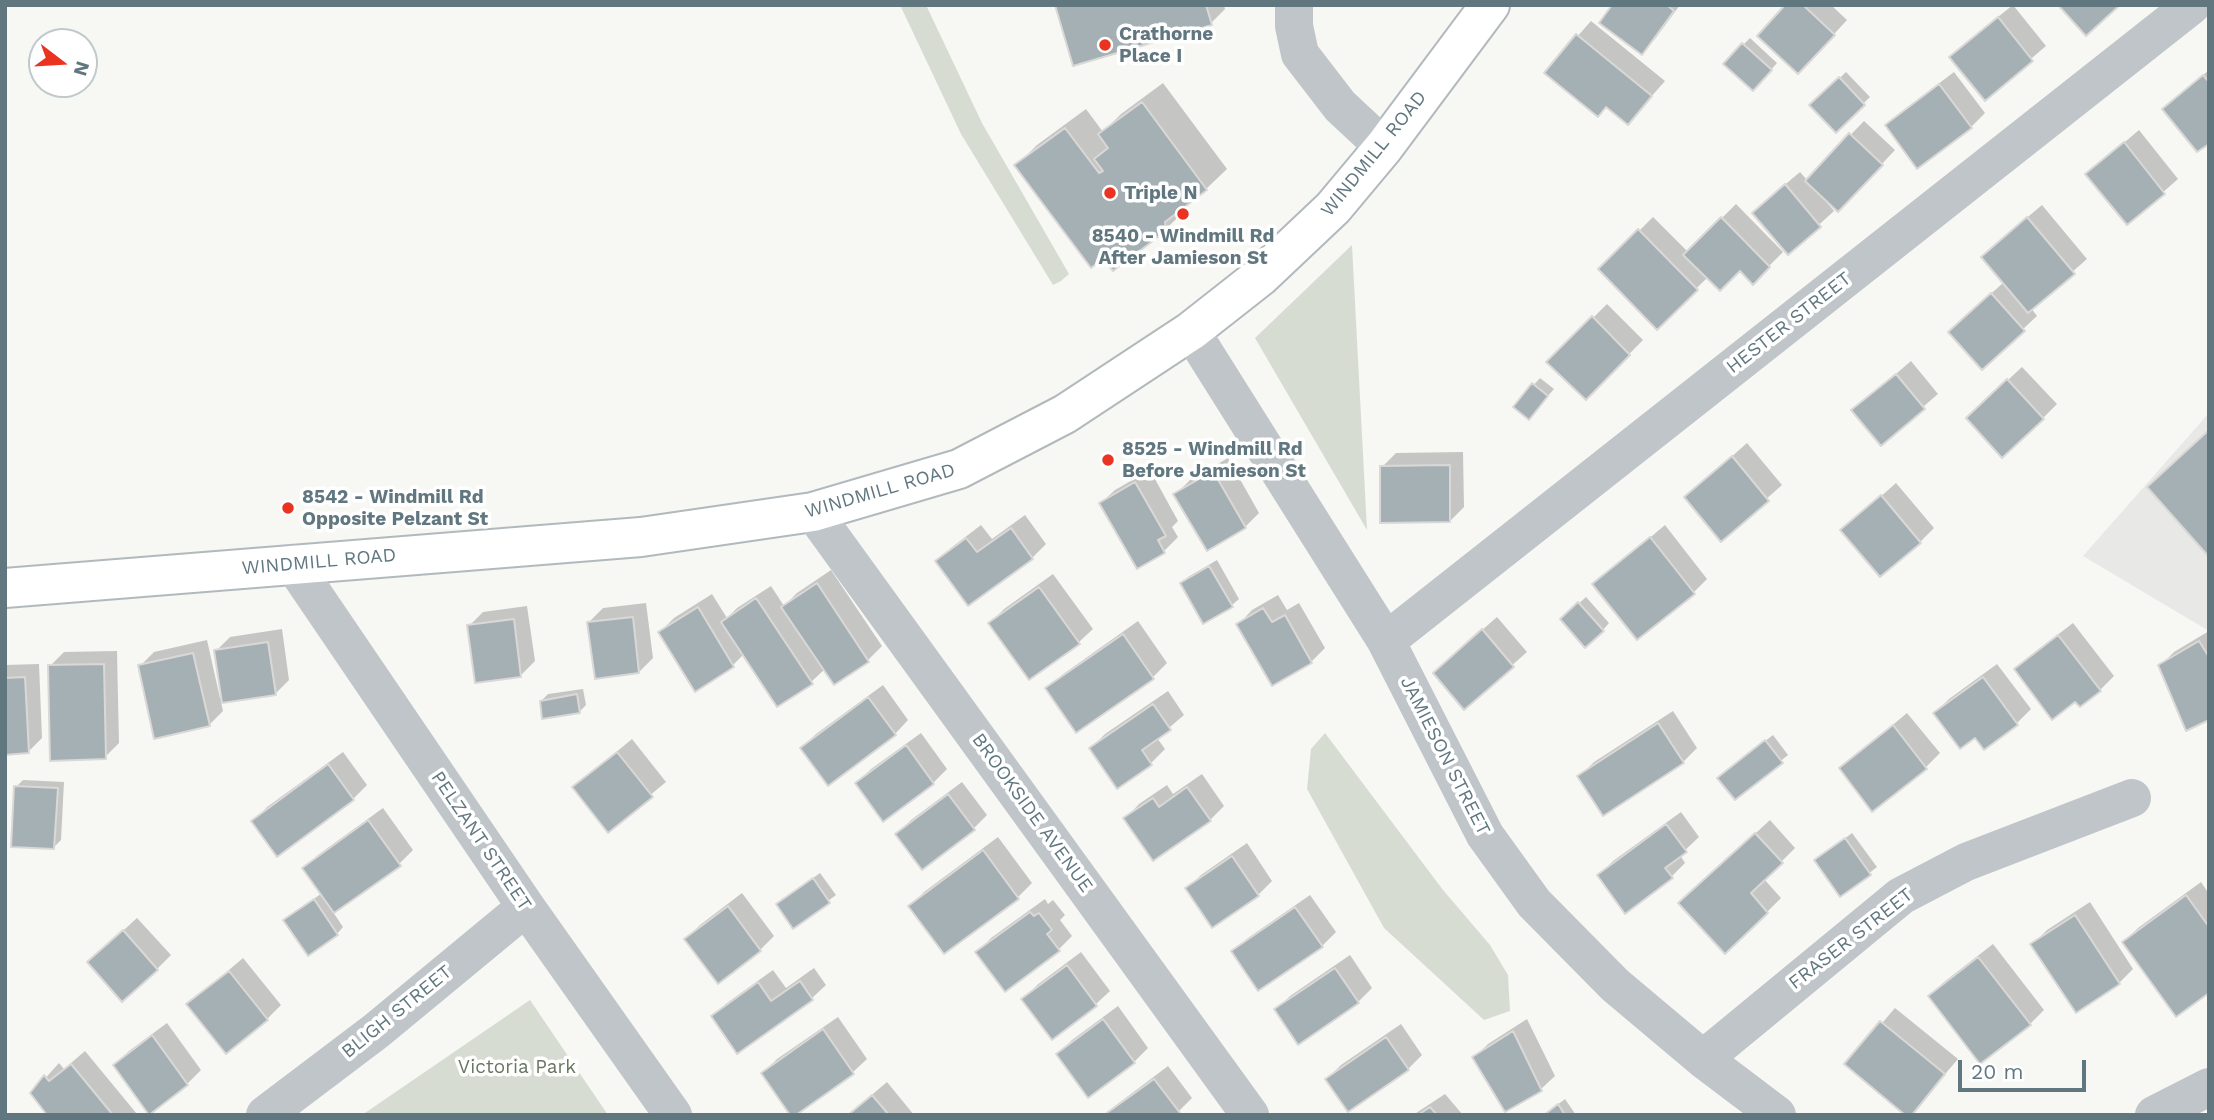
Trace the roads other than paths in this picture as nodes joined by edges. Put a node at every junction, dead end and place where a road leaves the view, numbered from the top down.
1 (1294, 5) edge
2 (1490, 5) edge
3 (2192, 5) edge
4 (1384, 147) junction
5 (1191, 331) junction
6 (813, 512) junction
7 (293, 564) junction
8 (5, 588) edge
9 (1386, 641) junction
10 (2132, 798) dead end
11 (526, 907) junction
12 (1703, 1059) junction
13 (2209, 1087) edge
14 (265, 1115) edge
15 (673, 1115) edge
16 (1250, 1115) edge
17 (1777, 1115) edge
18 (2154, 1115) edge

1 - 4 street
2 - 4 main road, WINDMILL ROAD
3 - 9 street, HESTER STREET
4 - 5 main road, WINDMILL ROAD
5 - 6 main road, WINDMILL ROAD
5 - 9 street, JAMIESON STREET
6 - 7 main road, WINDMILL ROAD
6 - 16 street, BROOKSIDE AVENUE
7 - 8 main road, WINDMILL ROAD
7 - 11 street, PELZANT STREET
9 - 12 street, JAMIESON STREET
10 - 12 street, FRASER STREET
11 - 14 street, BLIGH STREET
11 - 15 street, PELZANT STREET
12 - 17 street, JAMIESON STREET
13 - 18 street

